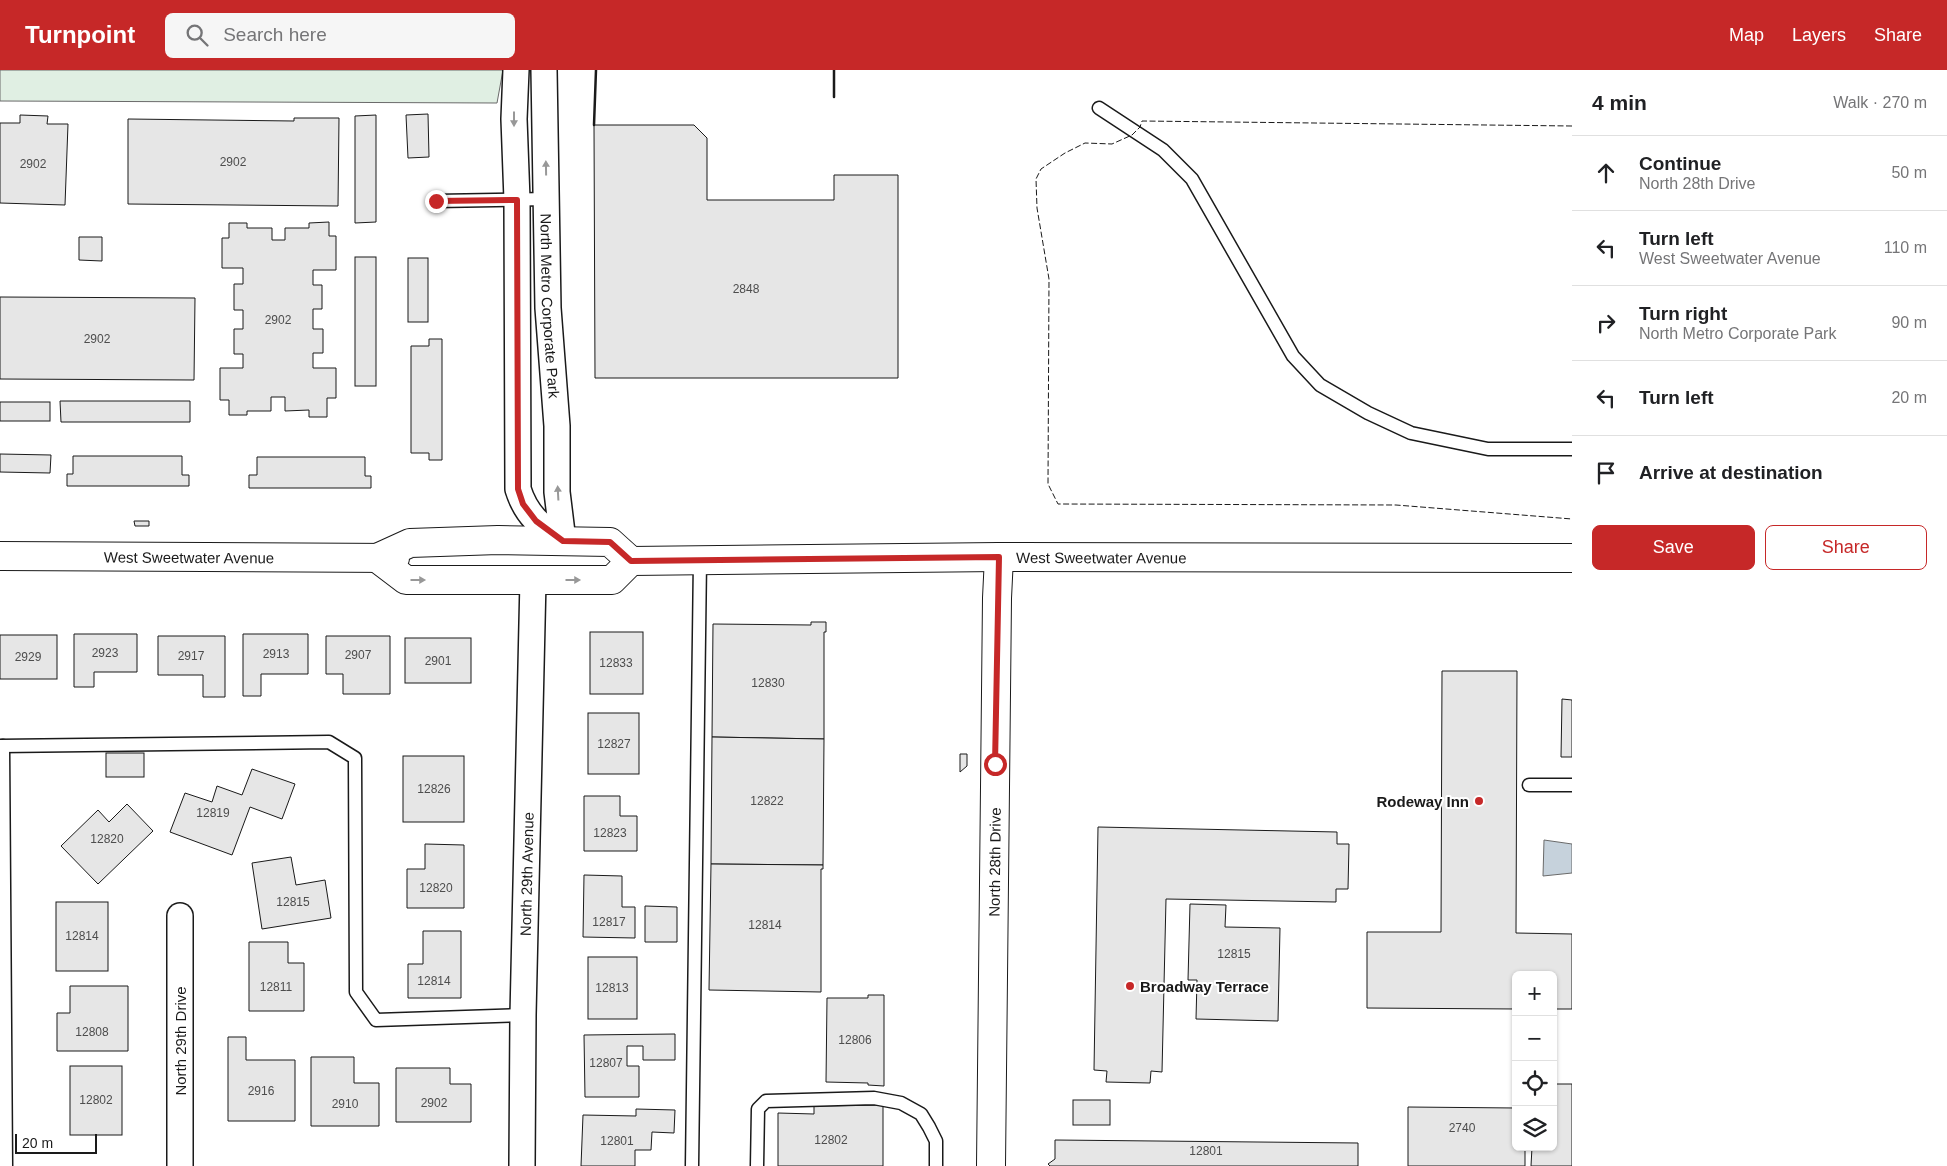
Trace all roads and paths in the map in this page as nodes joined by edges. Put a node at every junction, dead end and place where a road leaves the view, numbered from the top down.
1 (516, 70) edge
2 (544, 70) edge
3 (1099, 108) dead end
4 (547, 199) junction
5 (517, 200) junction
6 (436, 201) dead end
7 (1572, 449) edge
8 (563, 541) junction
9 (506, 547) junction
10 (0, 556) edge
11 (999, 557) junction
12 (377, 558) junction
13 (1572, 558) edge
14 (700, 560) junction
15 (622, 570) junction
16 (533, 580) junction
17 (1, 746) edge
18 (1529, 785) dead end
19 (1572, 785) edge
20 (180, 916) dead end
21 (523, 1015) junction
22 (6, 1166) edge
23 (180, 1166) edge
24 (522, 1166) edge
25 (692, 1166) edge
26 (757, 1166) edge
27 (936, 1166) edge
28 (991, 1166) edge

1 -> 5 street, North Metro Corporate Park
4 -> 2 street, North Metro Corporate Park
3 - 7 lane
4 - 5 lane
8 -> 4 street, North Metro Corporate Park
5 - 6 lane
5 - 8 street, North Metro Corporate Park
8 - 9 street, West Sweetwater Avenue
8 - 15 street
8 - 16 street
9 - 12 street, West Sweetwater Avenue
9 - 16 street
10 - 12 street, West Sweetwater Avenue
11 - 13 street, West Sweetwater Avenue
11 - 14 street, West Sweetwater Avenue
11 - 28 street, North 28th Drive
12 -> 16 street, West Sweetwater Avenue
14 - 15 street, West Sweetwater Avenue
14 - 25 lane
16 -> 15 street, West Sweetwater Avenue
16 - 21 street, North 29th Avenue
17 - 21 lane
17 - 22 lane
18 - 19 lane
20 - 23 street, North 29th Drive
21 - 24 street, North 29th Avenue
26 - 27 lane

